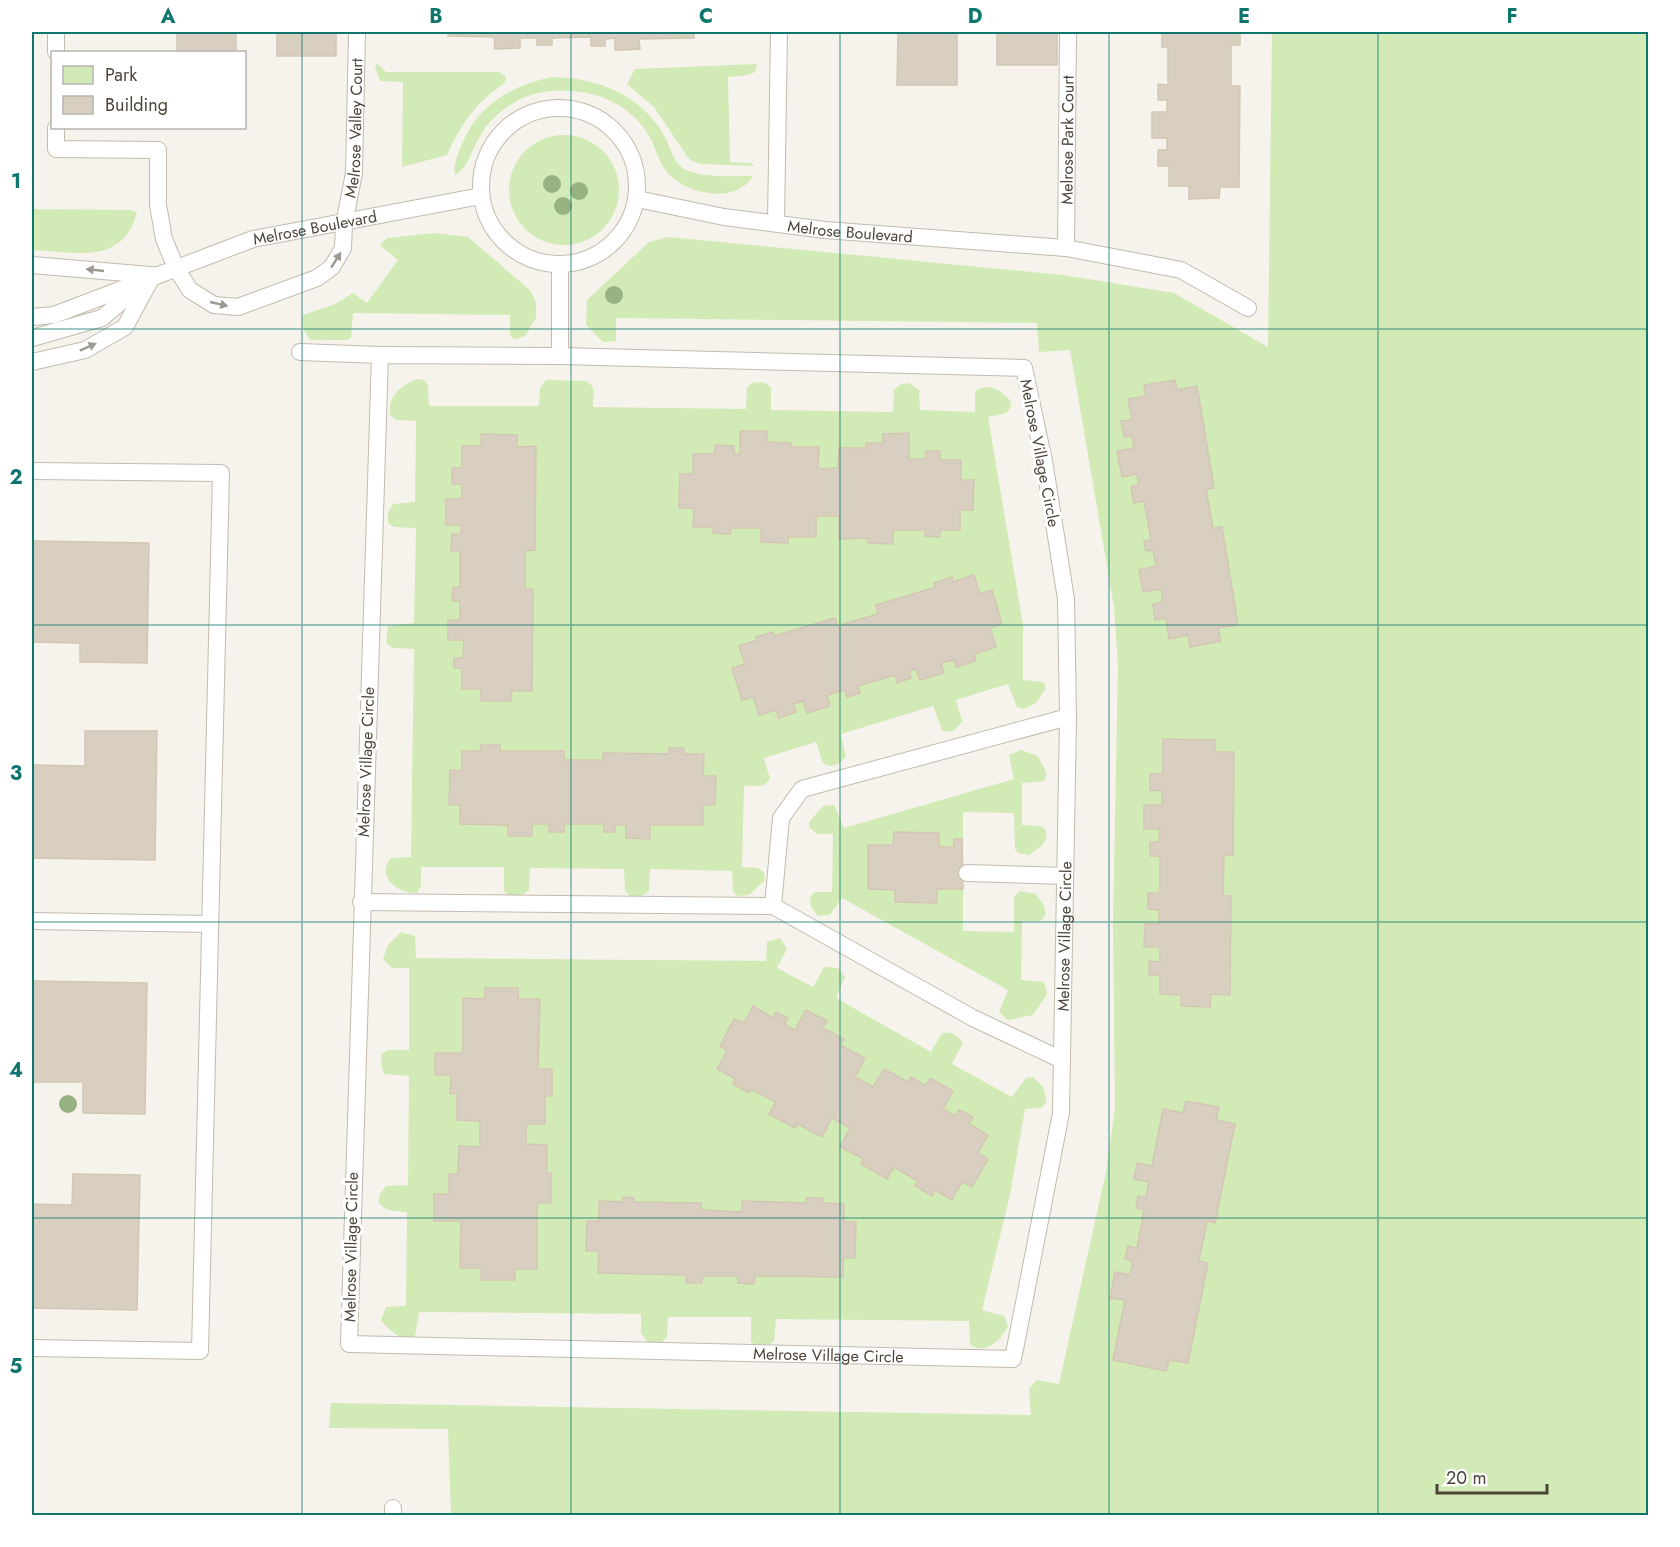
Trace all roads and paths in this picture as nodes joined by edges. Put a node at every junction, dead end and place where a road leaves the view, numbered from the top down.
1 (56, 32) edge
2 (357, 32) edge
3 (779, 32) edge
4 (1068, 32) edge
5 (56, 51) edge
6 (56, 129) edge
7 (481, 196) junction
8 (637, 199) junction
9 (776, 223) junction
10 (344, 224) junction
11 (1066, 248) junction
12 (32, 265) edge
13 (560, 265) junction
14 (176, 268) junction
15 (153, 275) junction
16 (1248, 308) dead end
17 (32, 317) edge
18 (32, 338) edge
19 (300, 352) dead end
20 (380, 355) junction
21 (560, 356) junction
22 (32, 362) edge
23 (32, 471) edge
24 (1068, 717) junction
25 (966, 873) dead end
26 (1065, 876) junction
27 (361, 902) junction
28 (773, 906) junction
29 (32, 921) edge
30 (210, 924) junction
31 (1062, 1060) junction
32 (32, 1348) edge

1 - 5 lane
2 - 10 lane, Melrose Valley Court
3 - 9 lane
4 - 11 lane, Melrose Park Court
6 - 14 lane, Melrose Valley Court
7 - 8 lane
7 - 10 lane, Melrose Boulevard
7 - 13 lane
8 - 9 lane, Melrose Boulevard
8 - 13 lane
9 - 11 lane, Melrose Boulevard
10 - 14 lane, Melrose Boulevard
14 -> 10 lane, Melrose Valley Court
11 - 16 lane, Melrose Boulevard
15 -> 12 lane, Melrose Boulevard
13 - 21 lane
14 - 15 lane, Melrose Boulevard
15 - 17 lane, Melrose Boulevard
15 - 18 lane
22 -> 15 lane
19 - 20 lane
20 - 21 lane, Melrose Village Circle
20 - 27 lane, Melrose Village Circle
21 - 24 lane, Melrose Village Circle
23 - 30 lane
24 - 26 lane, Melrose Village Circle
24 - 28 lane
25 - 26 lane
26 - 31 lane, Melrose Village Circle
27 - 28 lane
27 - 31 lane, Melrose Village Circle
28 - 31 lane
29 - 30 lane
30 - 32 lane

